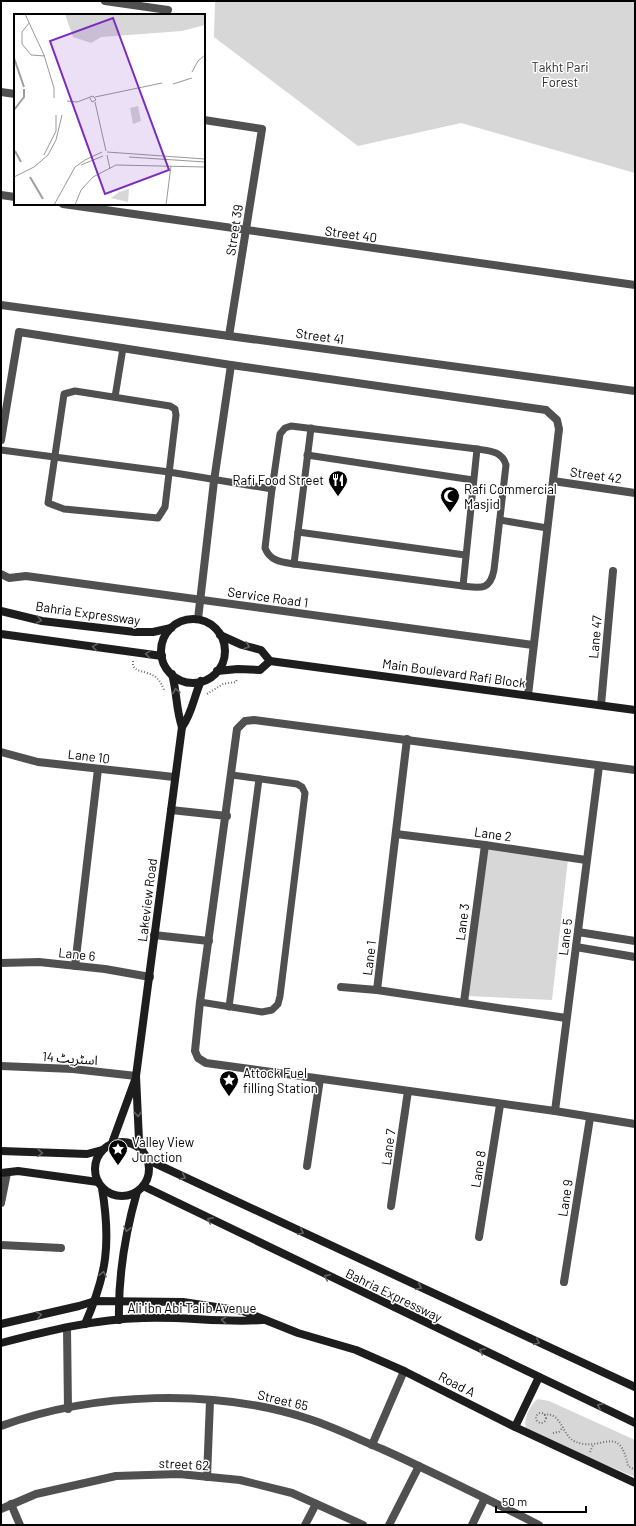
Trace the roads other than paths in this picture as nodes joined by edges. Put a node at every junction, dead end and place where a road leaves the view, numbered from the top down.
1 (105, 1) edge
2 (125, 2) edge
3 (168, 10) dead end
4 (1, 92) edge
5 (14, 94) edge
6 (205, 120) edge
7 (1, 195) edge
8 (14, 197) edge
9 (70, 205) edge
10 (246, 231) junction
11 (635, 286) edge
12 (1, 305) edge
13 (230, 336) junction
14 (123, 348) junction
15 (231, 365) junction
16 (635, 391) edge
17 (114, 397) junction
18 (311, 428) junction
19 (1, 440) edge
20 (477, 449) junction
21 (1, 450) edge
22 (307, 456) junction
23 (55, 457) junction
24 (169, 472) junction
25 (474, 480) junction
26 (214, 481) junction
27 (553, 481) junction
28 (272, 489) junction
29 (635, 493) edge
30 (500, 520) junction
31 (547, 528) junction
32 (298, 532) junction
33 (465, 555) junction
34 (294, 564) junction
35 (613, 571) dead end
36 (1, 574) edge
37 (462, 586) junction
38 (199, 600) junction
39 (1, 611) edge
40 (198, 619) junction
41 (171, 628) junction
42 (1, 634) edge
43 (220, 635) junction
44 (533, 645) junction
45 (162, 656) junction
46 (270, 661) junction
47 (217, 671) junction
48 (172, 674) junction
49 (202, 681) junction
50 (528, 695) junction
51 (601, 705) junction
52 (635, 710) edge
53 (182, 727) junction
54 (407, 739) junction
55 (1, 754) edge
56 (599, 766) junction
57 (98, 769) junction
58 (635, 770) edge
59 (232, 775) junction
60 (174, 777) junction
61 (259, 778) junction
62 (171, 810) junction
63 (227, 816) junction
64 (396, 834) junction
65 (485, 845) junction
66 (586, 860) junction
67 (578, 932) junction
68 (154, 935) junction
69 (209, 941) junction
70 (635, 942) edge
71 (576, 948) junction
72 (635, 957) edge
73 (1, 963) edge
74 (75, 966) junction
75 (150, 977) junction
76 (341, 987) dead end
77 (378, 990) junction
78 (200, 1002) junction
79 (464, 1002) junction
80 (229, 1007) junction
81 (566, 1018) junction
82 (1, 1066) edge
83 (136, 1076) junction
84 (320, 1079) junction
85 (408, 1091) junction
86 (500, 1104) junction
87 (555, 1111) junction
88 (590, 1118) junction
89 (635, 1124) edge
90 (112, 1143) junction
91 (102, 1150) junction
92 (1, 1151) edge
93 (144, 1152) junction
94 (148, 1160) junction
95 (307, 1166) dead end
96 (4, 1173) edge
97 (100, 1185) junction
98 (140, 1189) junction
99 (1, 1204) edge
100 (391, 1206) dead end
101 (479, 1237) dead end
102 (1, 1245) edge
103 (61, 1248) dead end
104 (564, 1282) dead end
105 (118, 1300) junction
106 (95, 1301) junction
107 (119, 1320) junction
108 (263, 1320) junction
109 (1, 1324) edge
110 (85, 1324) junction
111 (67, 1328) junction
112 (1, 1343) edge
113 (404, 1371) junction
114 (539, 1377) junction
115 (635, 1387) edge
116 (210, 1400) junction
117 (68, 1409) junction
118 (635, 1423) edge
119 (1, 1426) edge
120 (515, 1427) junction
121 (372, 1445) junction
122 (419, 1466) junction
123 (207, 1477) junction
124 (635, 1483) edge
125 (485, 1498) junction
126 (11, 1504) junction
127 (316, 1504) junction
128 (1, 1509) edge
129 (20, 1525) edge
130 (305, 1525) edge
131 (363, 1525) edge
132 (388, 1525) edge
133 (472, 1525) edge
134 (539, 1525) edge

1 - 2 street
2 - 3 street
4 - 5 street
6 - 10 street, Street 39
7 - 8 street
9 - 10 street, Street 40
10 - 11 street, Street 40
10 - 13 street, Street 39
12 - 13 street, Street 41
13 - 16 street, Street 41
14 - 15 street
14 - 17 lane
14 - 19 street
15 - 26 street
15 - 27 street
17 - 23 lane
17 - 24 lane
18 - 20 lane
18 - 22 lane
18 - 28 lane
20 - 25 lane
20 - 30 lane
21 - 23 lane
22 - 25 lane
22 - 32 lane
23 - 24 lane
23 - 24 lane
24 - 26 lane
25 - 33 lane
26 - 28 lane
26 - 38 street
27 - 29 street, Street 42
27 - 31 street
28 - 34 lane
30 - 31 lane
30 - 37 lane
31 - 44 street
32 - 33 lane
32 - 34 lane
33 - 37 lane
34 - 37 lane
35 - 51 street, Lane 47
36 - 38 street, Service Road 1
38 - 40 street
38 - 44 street, Service Road 1
39 -> 41 main road, Bahria Expressway
40 - 41 main road
40 - 43 main road
41 - 45 main road
45 -> 42 main road
43 -> 46 main road
43 - 47 main road
44 - 50 street
45 - 48 main road
46 - 47 main road
46 - 50 main road, Main Boulevard Rafi Block
47 - 49 main road
48 - 49 main road
53 -> 48 main road
49 - 53 main road
50 - 51 main road, Main Boulevard Rafi Block
51 - 52 main road, Main Boulevard Rafi Block
53 - 60 main road, Lakeview Road
54 - 56 street
54 - 59 street
54 - 64 street, Lane 1
55 - 57 street, Lane 10
56 - 58 street
56 - 66 street, Lane 5
57 - 60 street, Lane 10
57 - 74 street
59 - 61 lane
59 - 63 street
60 - 62 main road, Lakeview Road
61 - 80 lane
61 - 80 lane
62 - 63 street
62 - 68 main road, Lakeview Road
63 - 69 street
64 - 65 street, Lane 2
64 - 77 street, Lane 1
65 - 66 street, Lane 2
65 - 79 street, Lane 3
66 - 67 street, Lane 5
67 - 70 street
67 - 71 street, Lane 5
68 - 69 street
68 - 75 main road, Lakeview Road
69 - 78 street
71 - 72 street
71 - 81 street, Lane 5
73 - 74 street, Lane 6
74 - 75 street, Lane 6
75 - 83 main road, Lakeview Road
76 - 77 street
77 - 79 street, Lane 1
78 - 80 lane
78 - 84 street
79 - 81 street, Lane 1
81 - 87 street, Lane 5
82 - 83 street, اسٹریٹ 14
83 - 90 main road
83 -> 93 main road
84 - 85 street
84 - 95 street
85 - 86 street
85 - 100 street, Lane 7
86 - 87 street
86 - 101 street, Lane 8
87 - 88 street
88 - 89 street
88 - 104 street, Lane 9
90 - 91 main road
90 - 93 main road
92 -> 91 main road
91 - 97 main road
93 - 94 main road
94 - 98 main road
94 -> 115 main road, Bahria Expressway
96 - 97 main road
96 - 99 street
97 - 98 main road
106 -> 97 main road
98 -> 105 main road
114 -> 98 main road, Bahria Expressway
102 - 103 street
105 - 106 main road, Ali ibn Abi Talib Avenue
105 - 107 main road
105 - 108 main road, Ali ibn Abi Talib Avenue
109 -> 106 main road, Ali ibn Abi Talib Avenue
106 - 110 main road
108 -> 107 main road, Ali ibn Abi Talib Avenue
107 - 110 main road, Ali ibn Abi Talib Avenue
108 - 113 main road, Road A
110 - 111 main road, Ali ibn Abi Talib Avenue
111 - 112 main road, Ali ibn Abi Talib Avenue
111 - 117 street
113 - 120 main road, Road A
113 - 121 street
118 -> 114 main road, Bahria Expressway
114 - 120 main road
116 - 117 street, Street 65
116 - 121 street, Street 65
116 - 123 street
117 - 119 street, Street 65
120 - 124 main road, Road A
121 - 122 street, Street 65
122 - 125 street, Street 65
122 - 132 street
123 - 126 street, street 62
123 - 127 street, street 62
125 - 133 street
125 - 134 street, Street 65
126 - 128 street, street 62
126 - 129 street
127 - 130 street
127 - 131 street, street 62

